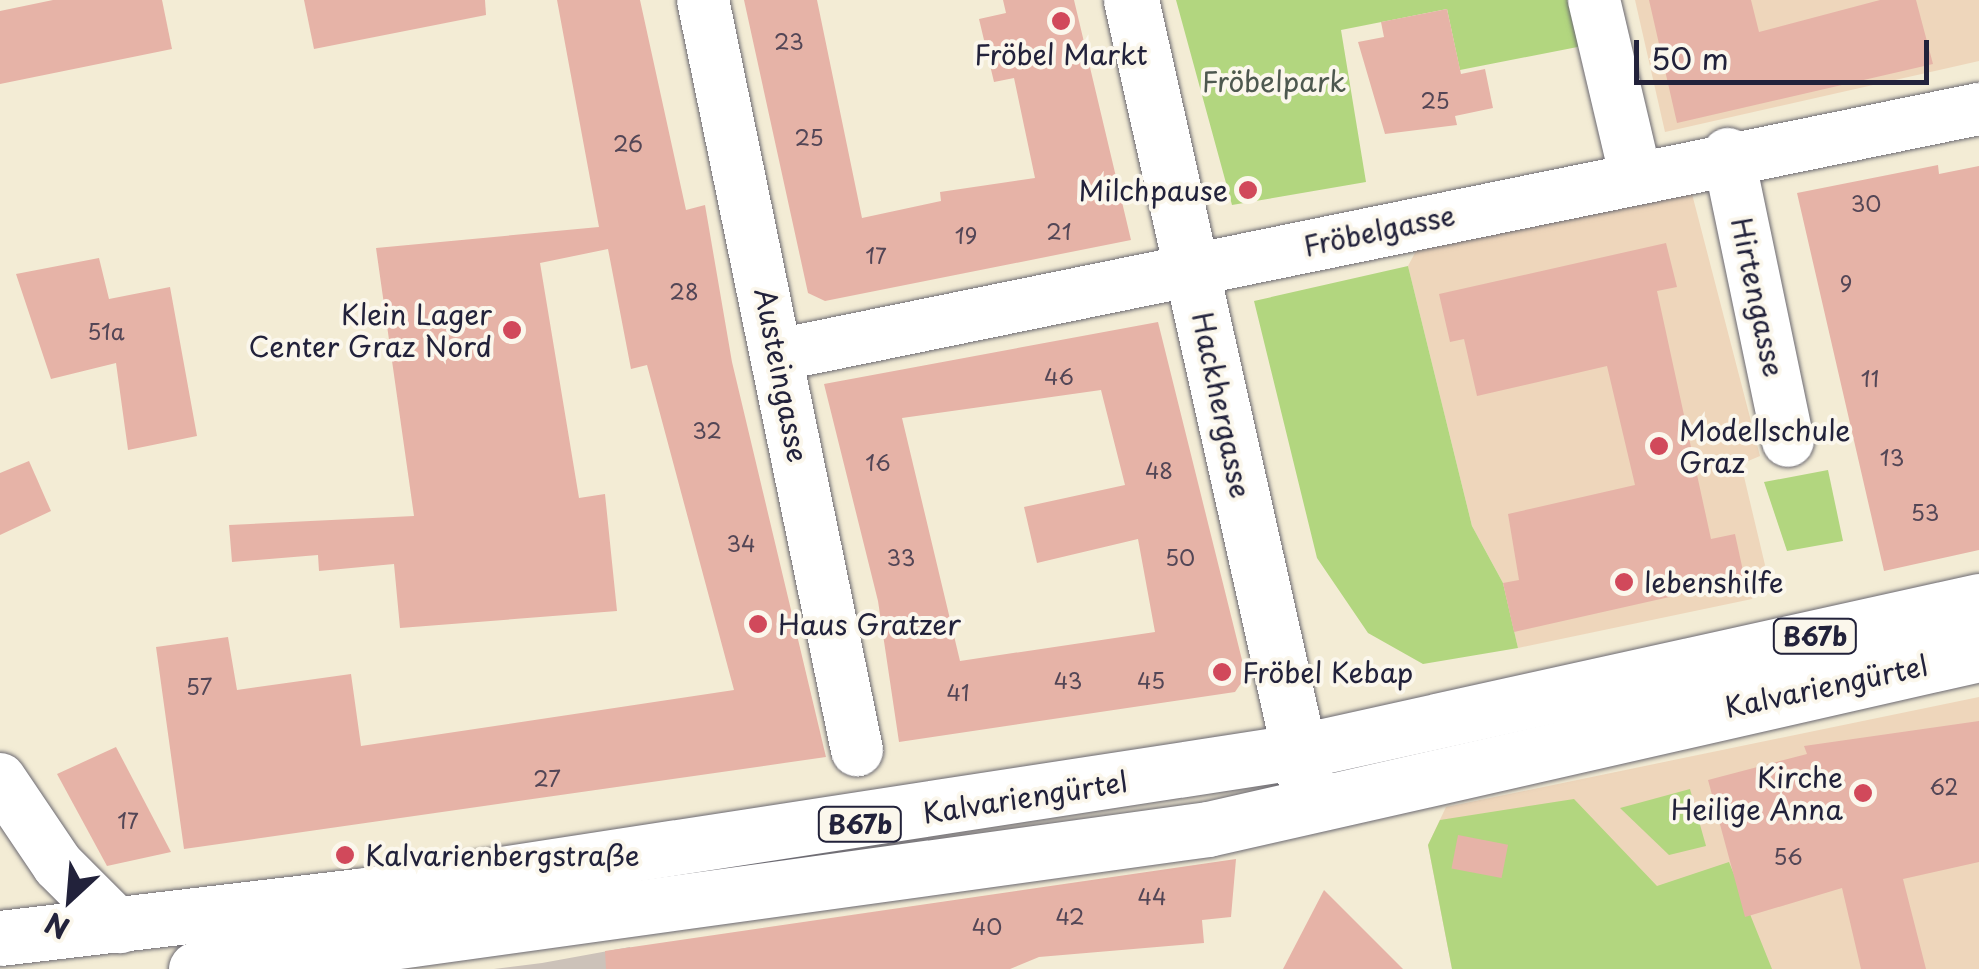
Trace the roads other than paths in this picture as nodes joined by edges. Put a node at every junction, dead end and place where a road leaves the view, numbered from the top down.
1 (704, 0) edge
2 (1131, 0) edge
3 (1594, 0) edge
4 (1979, 109) edge
5 (1728, 154) junction
6 (1635, 173) junction
7 (1193, 270) junction
8 (778, 356) junction
9 (1788, 441) dead end
10 (1979, 601) edge
11 (1979, 654) edge
12 (857, 750) dead end
13 (1301, 751) junction
14 (0, 779) edge
15 (1311, 810) junction
16 (120, 926) junction
17 (0, 938) edge
18 (196, 969) edge

1 - 8 street, Austeingasse
2 - 7 main road, Hackhergasse
3 - 6 street
4 - 5 street, Fröbelgasse
5 - 6 street, Fröbelgasse
5 - 9 street, Hirtengasse
6 - 7 street, Fröbelgasse
7 - 8 street, Fröbelgasse
7 - 13 main road, Hackhergasse
8 - 12 street, Austeingasse
10 - 13 main road, Kalvariengürtel / B67b
11 - 15 main road, Kalvariengürtel / B67b
13 - 15 main road, Hackhergasse
13 - 16 main road, Kalvariengürtel / B67b
14 - 16 street
15 - 18 main road, Kalvariengürtel / B67b
16 - 17 main road, Kalvariengürtel / B67b

